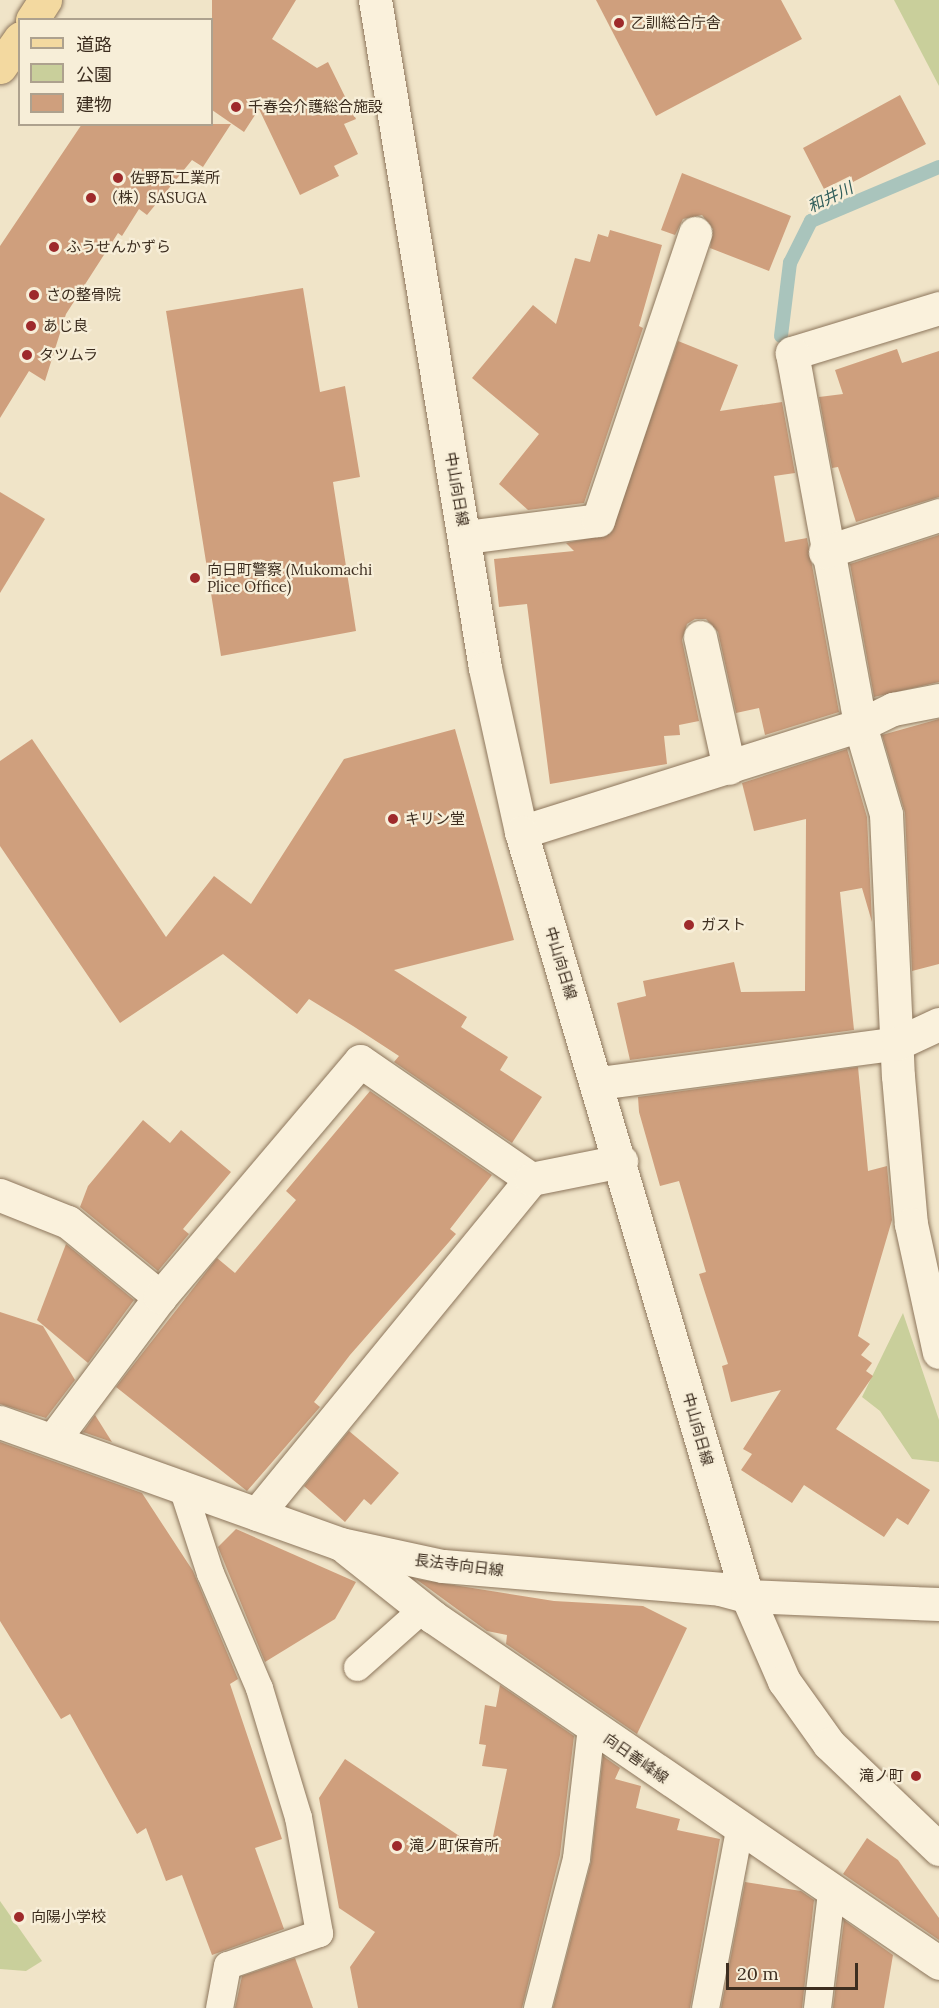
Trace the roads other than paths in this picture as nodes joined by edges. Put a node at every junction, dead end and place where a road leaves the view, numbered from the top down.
1 (45, 0) edge
2 (375, 0) edge
3 (33, 18) edge
4 (18, 41) edge
5 (0, 67) edge
6 (695, 233) dead end
7 (939, 308) edge
8 (939, 515) edge
9 (466, 537) junction
10 (825, 552) junction
11 (700, 638) dead end
12 (939, 700) edge
13 (860, 725) junction
14 (729, 768) junction
15 (521, 832) junction
16 (939, 1024) edge
17 (898, 1043) junction
18 (599, 1083) junction
19 (621, 1161) junction
20 (531, 1179) junction
21 (0, 1195) edge
22 (160, 1298) junction
23 (939, 1352) edge
24 (0, 1422) edge
25 (53, 1440) junction
26 (181, 1484) junction
27 (256, 1514) junction
28 (340, 1544) junction
29 (747, 1596) junction
30 (939, 1604) edge
31 (422, 1609) junction
32 (357, 1667) dead end
33 (591, 1727) junction
34 (739, 1830) junction
35 (939, 1848) edge
36 (831, 1893) junction
37 (939, 1963) edge
38 (219, 2008) edge
39 (537, 2008) edge
40 (705, 2008) edge
41 (817, 2008) edge

1 - 3 main road
2 - 9 street, 中山向日線
4 - 5 main road
6 - 9 street
7 - 10 street
8 - 10 street
9 - 15 street, 中山向日線
10 - 13 street
11 - 14 street
12 - 13 street
13 - 14 street
13 - 17 street
14 - 15 street
15 - 18 street, 中山向日線
16 - 17 street
17 - 18 street
17 - 23 street
18 - 19 street, 中山向日線
19 - 20 street
19 - 29 street, 中山向日線
20 - 22 street
20 - 27 street
21 - 22 street
22 - 25 street
24 - 25 street, 長法寺向日線
25 - 26 street, 長法寺向日線
26 - 27 street, 長法寺向日線
26 - 38 lane
27 - 28 street, 長法寺向日線
28 - 29 street, 長法寺向日線
28 - 31 street, 向日善峰線
29 - 30 street, 長法寺向日線
29 - 35 street, 中山向日線
31 - 32 lane
31 - 33 street, 向日善峰線
33 - 34 street, 向日善峰線
33 - 39 lane
34 - 36 street, 向日善峰線
34 - 40 lane
36 - 37 street, 向日善峰線
36 - 41 lane

